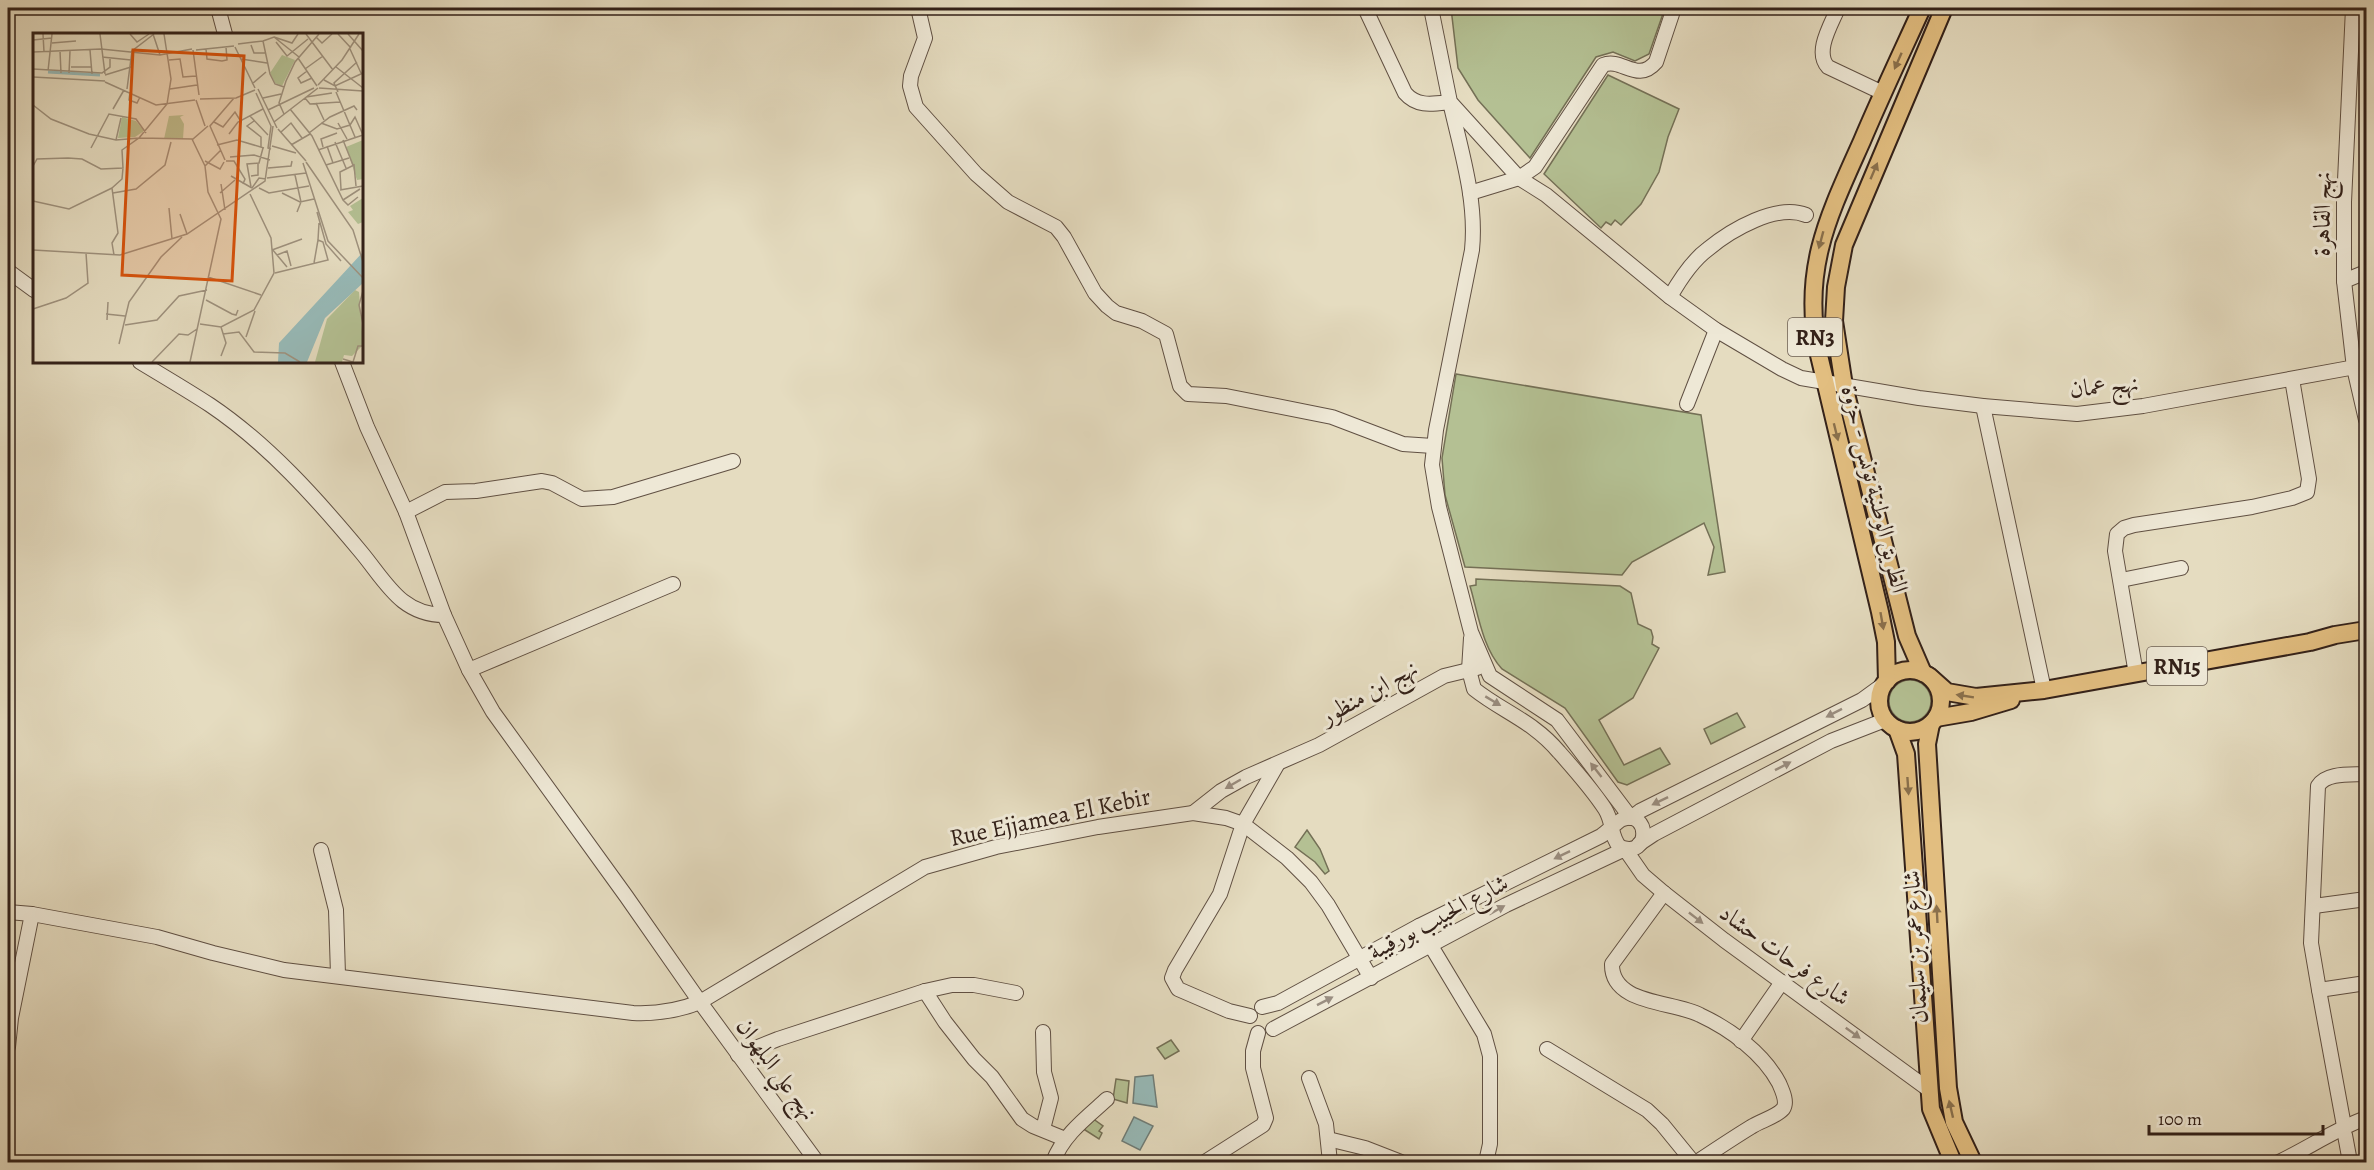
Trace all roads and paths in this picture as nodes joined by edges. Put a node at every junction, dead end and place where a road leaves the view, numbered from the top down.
1 (218, 8) edge
2 (918, 8) edge
3 (1365, 8) edge
4 (1431, 8) edge
5 (1674, 8) edge
6 (1838, 8) edge
7 (1922, 8) edge
8 (1944, 8) edge
9 (2353, 8) edge
10 (225, 33) edge
11 (1883, 93) junction
12 (1450, 102) junction
13 (1519, 178) junction
14 (1470, 194) junction
15 (1806, 215) dead end
16 (8, 271) edge
17 (2367, 272) edge
18 (2344, 281) junction
19 (33, 289) edge
20 (1670, 297) junction
21 (1716, 330) junction
22 (142, 363) edge
23 (342, 363) edge
24 (2360, 367) edge
25 (2292, 379) junction
26 (1824, 383) junction
27 (1844, 386) junction
28 (1687, 404) dead end
29 (1983, 406) junction
30 (2367, 420) edge
31 (1433, 446) junction
32 (733, 461) dead end
33 (406, 512) junction
34 (2181, 568) dead end
35 (2121, 580) junction
36 (673, 584) dead end
37 (444, 615) junction
38 (2367, 630) edge
39 (1471, 632) junction
40 (2367, 639) edge
41 (2310, 642) junction
42 (1485, 667) junction
43 (469, 670) junction
44 (1469, 670) junction
45 (1926, 674) junction
46 (2136, 674) junction
47 (1885, 682) junction
48 (2044, 690) junction
49 (1934, 721) junction
50 (1891, 725) junction
51 (1747, 759) junction
52 (1277, 765) junction
53 (2367, 774) edge
54 (1757, 779) junction
55 (1689, 787) junction
56 (1700, 808) junction
57 (1193, 813) junction
58 (1630, 818) junction
59 (1244, 824) junction
60 (1614, 828) junction
61 (1640, 844) junction
62 (1625, 849) junction
63 (321, 850) dead end
64 (1664, 893) junction
65 (2367, 899) edge
66 (2314, 906) junction
67 (8, 912) edge
68 (32, 914) junction
69 (1419, 926) junction
70 (1430, 946) junction
71 (1360, 957) junction
72 (338, 975) junction
73 (1371, 978) junction
74 (1782, 982) junction
75 (2367, 983) edge
76 (2319, 990) junction
77 (925, 991) junction
78 (1016, 993) dead end
79 (700, 1002) junction
80 (1262, 1007) junction
81 (1250, 1016) junction
82 (1273, 1029) junction
83 (1043, 1032) dead end
84 (1258, 1033) junction
85 (1741, 1041) junction
86 (8, 1047) edge
87 (1547, 1049) dead end
88 (738, 1055) junction
89 (1309, 1078) dead end
90 (1928, 1089) junction
91 (1107, 1099) dead end
92 (2367, 1118) edge
93 (2367, 1128) edge
94 (1043, 1129) junction
95 (2344, 1131) junction
96 (1065, 1139) junction
97 (1328, 1139) junction
98 (817, 1162) edge
99 (1053, 1162) edge
100 (1205, 1162) edge
101 (1330, 1162) edge
102 (1401, 1162) edge
103 (1486, 1162) edge
104 (1695, 1162) edge
105 (1953, 1162) edge
106 (1973, 1162) edge
107 (2279, 1162) edge
108 (2350, 1162) edge

1 - 10 street
2 - 31 street
3 - 12 street
4 - 12 street
5 - 13 street
6 - 11 street
7 -> 11 main road, الطريق الوطنية تونس - حزوة / RN3
27 -> 8 main road, الطريق الوطنية تونس - حزوة / RN3
9 - 18 street, نهج القاهرة
11 -> 26 main road, الطريق الوطنية تونس - حزوة / RN3
12 - 13 street, نهج عمان
12 - 14 street
13 - 14 street
13 - 20 street, نهج عمان
14 - 31 street
15 - 20 street
16 - 19 street
17 - 18 street
18 - 24 street, نهج القاهرة
20 - 21 street, نهج عمان
21 - 26 street, نهج عمان
21 - 28 street
22 - 37 street
23 - 33 street, نهج علي البلهوان
24 - 25 street, نهج عمان
24 - 30 street, نهج القاهرة
25 - 29 street, نهج عمان
25 - 35 street
26 - 27 street, نهج عمان
26 -> 47 main road, الطريق الوطنية تونس - حزوة / RN3
27 - 29 street, نهج عمان
27 - 45 main road, الطريق الوطنية تونس - حزوة / RN3
29 - 48 street
31 - 39 street
32 - 33 street
33 - 37 street, نهج علي البلهوان
34 - 35 street
35 - 46 street
36 - 43 street
37 - 43 street, نهج علي البلهوان
38 - 41 main road, RN15
39 - 42 street
39 - 44 street
40 - 41 main road, RN15
41 - 46 main road, RN15
42 - 44 street, نهج ابن منظور
58 -> 42 street
43 - 79 street, نهج علي البلهوان
44 - 52 street, نهج ابن منظور
44 -> 60 street
45 - 47 main road
48 -> 45 main road, RN15
45 - 49 main road
46 - 48 main road, RN15
47 - 50 main road
47 -> 51 street
48 - 49 main road, RN15
49 - 50 main road
106 -> 49 main road, شارع عمر بن سليمان
54 -> 50 street
50 -> 90 main road, شارع عمر بن سليمان
51 - 54 street
51 - 55 street
52 -> 57 street, نهج ابن منظور
52 - 59 street
53 - 66 street
54 - 56 street
55 - 56 street
55 -> 58 street
56 - 61 street
57 - 59 street, Rue Ejjamea El Kebir
57 - 79 street, Rue Ejjamea El Kebir
58 - 60 street
58 - 61 street
59 - 71 street, Rue Ejjamea El Kebir
59 - 81 street
60 - 62 street
60 -> 69 street, شارع الحبيب بورقيبة
61 - 62 street
62 - 64 street, شارع فرحات حشاد
70 -> 62 street, شارع الحبيب بورقيبة
63 - 72 street
64 -> 74 street, شارع فرحات حشاد
64 - 85 street
65 - 66 street
66 - 76 street
67 - 68 street, Rue Ejjamea El Kebir
68 - 72 street, Rue Ejjamea El Kebir
68 - 86 street
69 - 70 street
69 - 71 street, شارع الحبيب بورقيبة
70 - 73 street, شارع الحبيب بورقيبة
70 - 103 street
71 - 73 street, Rue Ejjamea El Kebir
71 - 80 street, شارع الحبيب بورقيبة
72 - 79 street, Rue Ejjamea El Kebir
82 -> 73 street, شارع الحبيب بورقيبة
74 - 85 street
74 -> 90 street, شارع فرحات حشاد
75 - 76 street
76 - 95 street
77 - 78 street
77 - 88 street
77 - 94 street
79 - 88 street, نهج علي البلهوان
80 - 81 street
80 - 82 street
81 - 84 street
82 - 84 street
83 - 94 street
84 - 100 street
85 - 104 street
87 - 104 street
88 - 98 street, نهج علي البلهوان
89 - 97 street
90 - 105 main road, شارع عمر بن سليمان
91 - 96 street
92 - 95 street
93 - 95 street
94 - 96 street
95 - 107 street
95 - 108 street
96 - 99 street
97 - 101 street
97 - 102 street

